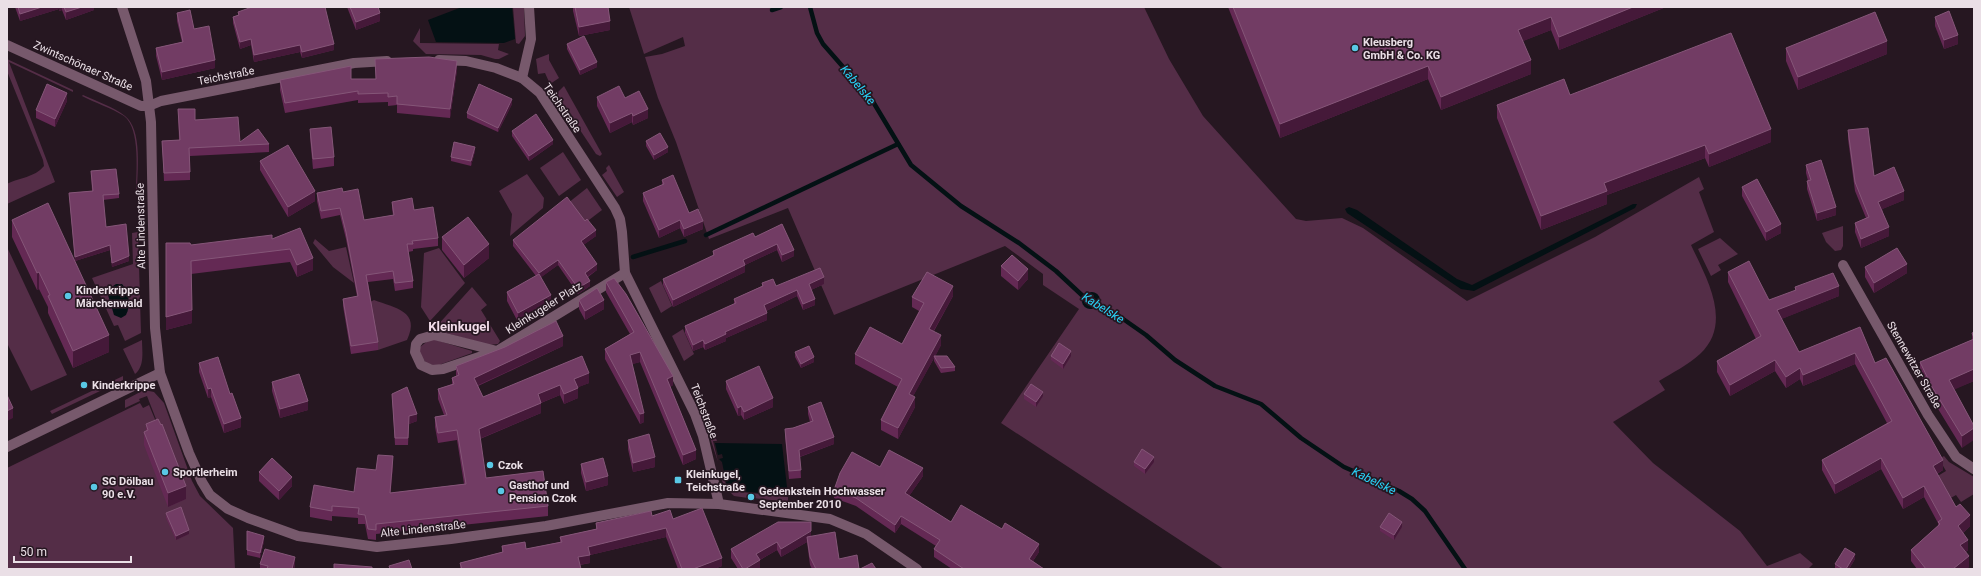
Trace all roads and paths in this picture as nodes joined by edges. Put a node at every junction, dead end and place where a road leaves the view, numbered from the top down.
1 (122, 7) edge
2 (528, 7) edge
3 (7, 45) edge
4 (399, 60) edge
5 (429, 60) edge
6 (522, 78) junction
7 (149, 106) junction
8 (1843, 265) dead end
9 (625, 273) junction
10 (497, 351) junction
11 (160, 373) junction
12 (7, 447) edge
13 (1974, 469) edge
14 (719, 504) junction
15 (917, 569) edge

1 - 7 street, Alte Lindenstraße
2 - 6 street
3 - 7 street, Zwintschönaer Straße
4 - 7 street, Teichstraße
5 - 6 street, Teichstraße
6 - 9 street, Teichstraße
7 - 11 street, Alte Lindenstraße
8 - 13 street, Stennewitzer Straße
9 - 10 street, Kleinkugeler Platz
9 - 14 street, Teichstraße
10 - 10 street, Kleinkugeler Platz
11 - 12 street
11 - 14 street, Alte Lindenstraße
14 - 15 street, Alte Lindenstraße

